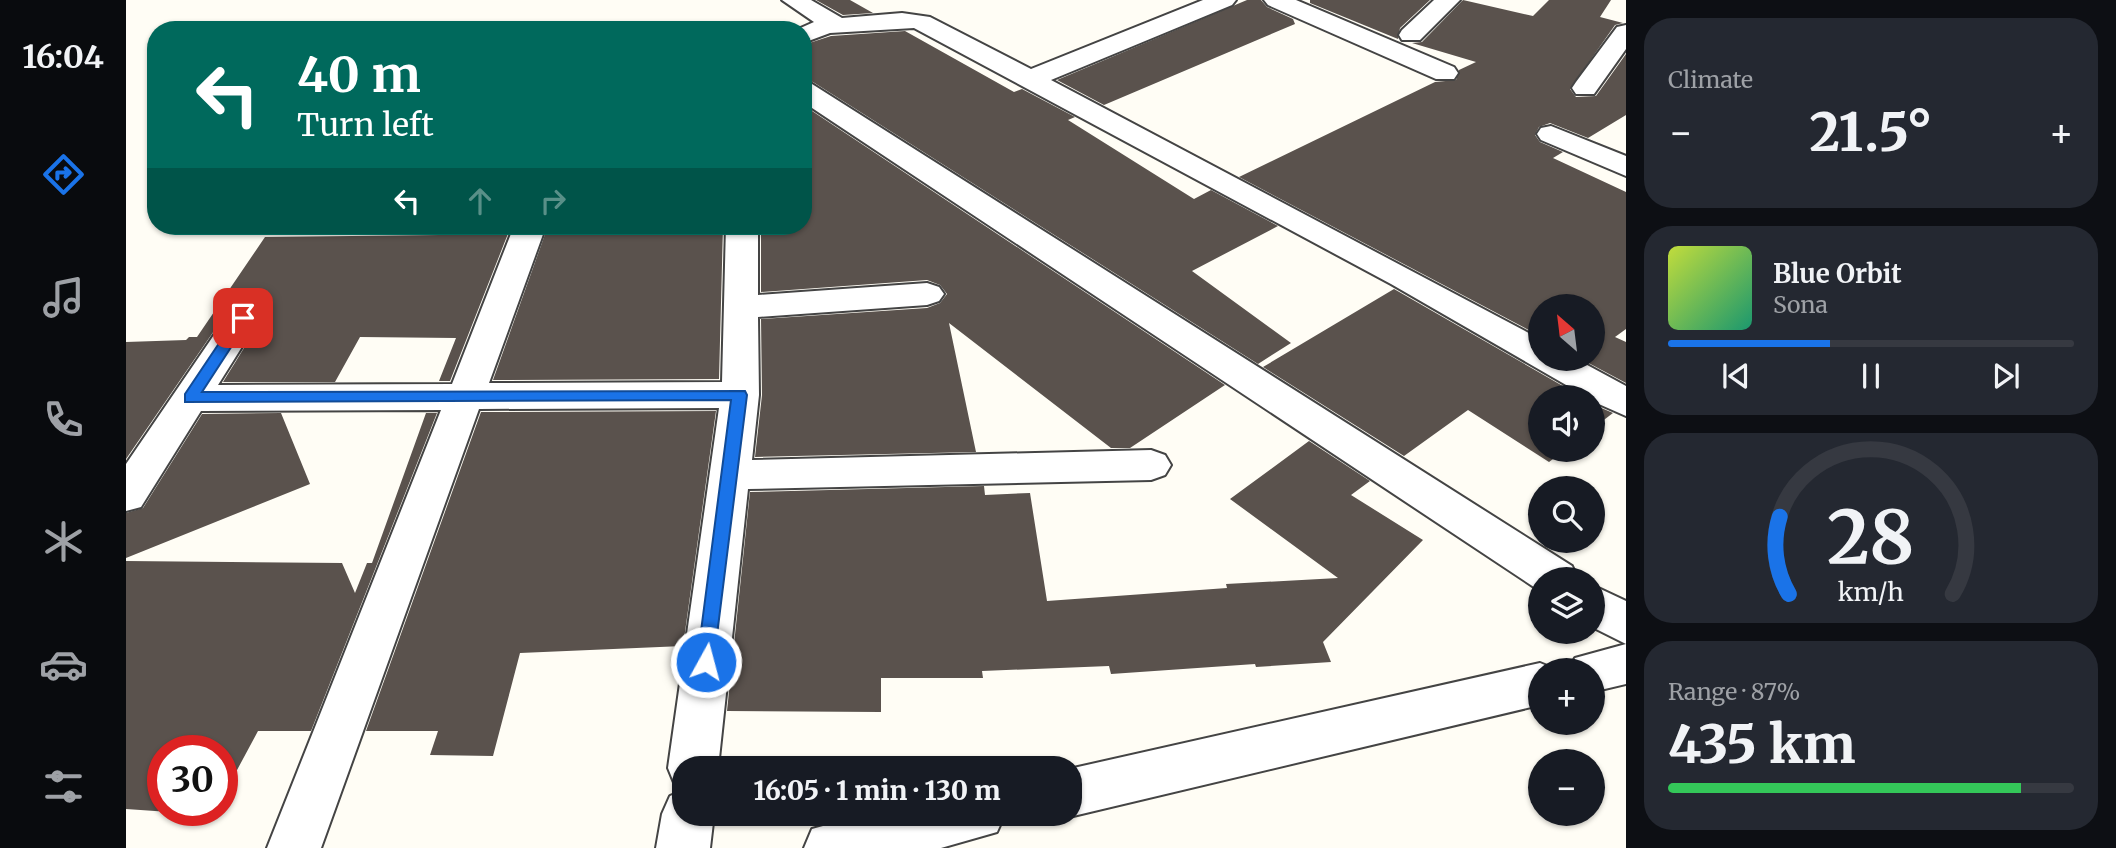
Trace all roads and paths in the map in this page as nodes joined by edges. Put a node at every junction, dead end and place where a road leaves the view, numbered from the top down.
1 (794, 0) edge
2 (1224, 0) edge
3 (1276, 0) edge
4 (1448, 0) edge
5 (831, 26) junction
6 (1626, 32) edge
7 (812, 33) edge
8 (1411, 35) dead end
9 (1445, 73) dead end
10 (1030, 79) junction
11 (1585, 88) dead end
12 (812, 96) edge
13 (1550, 134) dead end
14 (1626, 167) edge
15 (527, 235) edge
16 (742, 235) edge
17 (927, 294) dead end
18 (741, 307) junction
19 (243, 318) dead end
20 (1528, 348) edge
21 (1569, 371) edge
22 (740, 395) junction
23 (466, 396) junction
24 (190, 398) junction
25 (1626, 403) edge
26 (1150, 465) dead end
27 (730, 475) junction
28 (126, 496) edge
29 (1538, 567) edge
30 (1618, 626) edge
31 (1600, 658) edge
32 (1528, 687) edge
33 (695, 756) edge
34 (1082, 790) edge
35 (686, 826) edge
36 (927, 826) edge
37 (294, 848) edge
38 (683, 848) edge
39 (831, 848) edge

1 - 5 street
2 - 10 street
3 - 9 street
4 - 8 street
5 - 7 street
5 - 10 street
6 - 11 street
10 - 20 street
12 - 29 street
13 - 14 street
15 - 23 street
16 - 18 street
17 - 18 street
18 - 22 street
19 - 24 street
21 - 25 street
22 - 23 street
22 - 27 street
23 - 24 street
23 - 37 street
24 - 28 street
26 - 27 street
27 - 33 street
30 - 31 street
32 - 34 street
35 - 38 street
36 - 39 street

